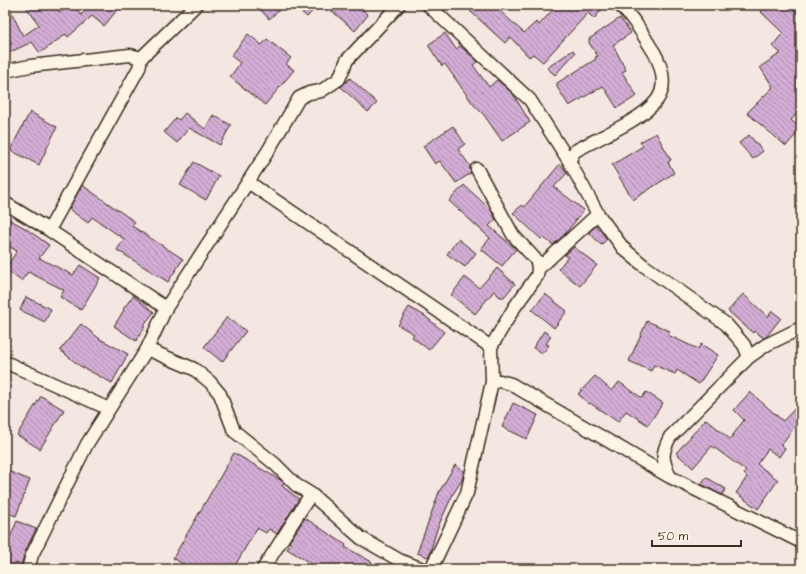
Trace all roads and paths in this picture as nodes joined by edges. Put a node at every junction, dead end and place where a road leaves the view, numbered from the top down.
1 (196, 5) edge
2 (399, 5) edge
3 (428, 5) edge
4 (619, 5) edge
5 (141, 58) junction
6 (5, 71) edge
7 (569, 161) junction
8 (477, 169) dead end
9 (248, 182) junction
10 (5, 203) edge
11 (598, 214) junction
12 (49, 230) junction
13 (538, 269) junction
14 (166, 308) junction
15 (801, 328) edge
16 (491, 346) junction
17 (147, 349) junction
18 (749, 357) junction
19 (5, 362) edge
20 (492, 382) junction
21 (109, 409) junction
22 (670, 477) junction
23 (311, 494) junction
24 (801, 542) edge
25 (28, 569) edge
26 (263, 569) edge
27 (424, 569) edge
28 (432, 569) edge

1 - 5 street
2 - 9 street
3 - 7 street
4 - 7 street
5 - 6 street
5 - 12 street
7 - 11 street
8 - 13 street
9 - 14 street
9 - 16 street
10 - 12 street
11 - 13 street
11 - 18 street
12 - 14 street
13 - 16 street
14 - 17 street
15 - 18 street
16 - 20 street
17 - 21 street
17 - 23 street
18 - 22 street
19 - 21 street
20 - 22 street
20 - 28 street
21 - 25 street
22 - 24 street
23 - 26 street
23 - 27 street

